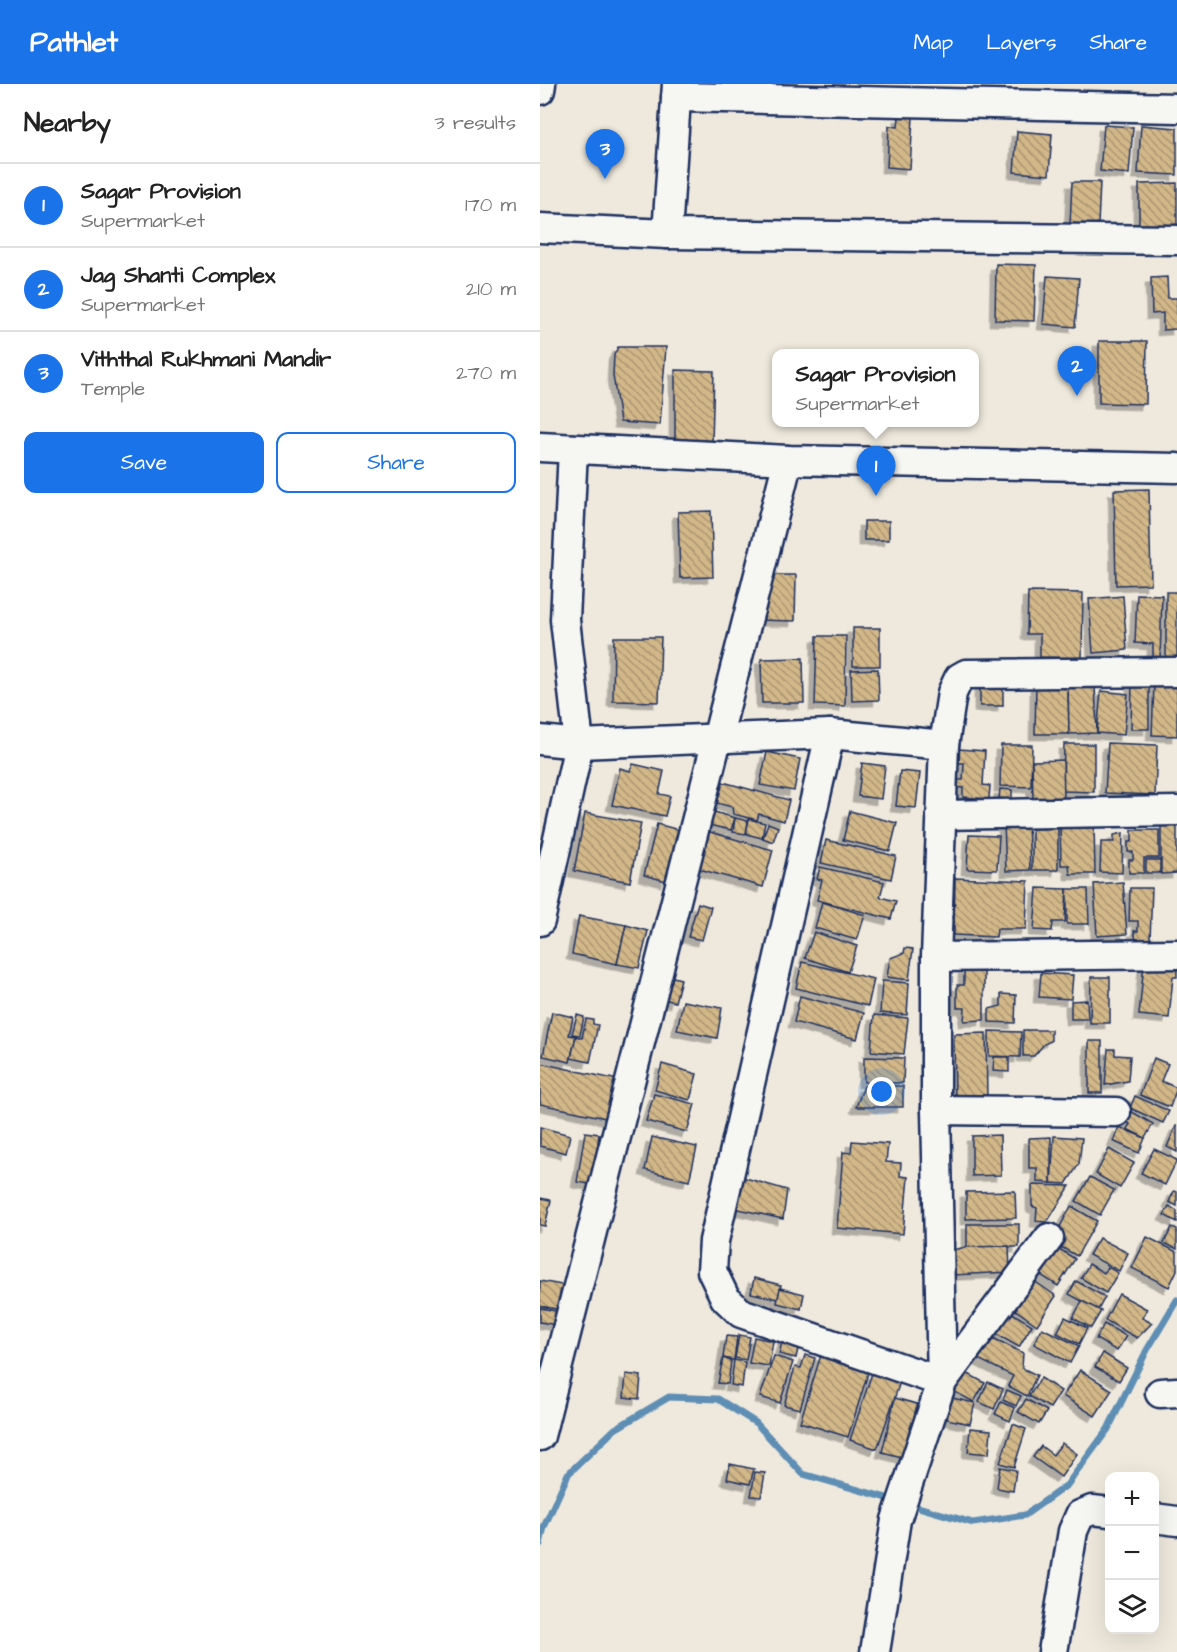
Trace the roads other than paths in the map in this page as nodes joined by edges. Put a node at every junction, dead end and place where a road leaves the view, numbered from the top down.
1 (541, 84) edge
2 (540, 90) edge
3 (676, 90) edge
4 (1177, 108) edge
5 (540, 228) edge
6 (667, 234) junction
7 (1177, 240) edge
8 (540, 447) edge
9 (573, 449) junction
10 (788, 460) junction
11 (1177, 468) edge
12 (553, 620) edge
13 (1177, 672) edge
14 (830, 734) junction
15 (540, 740) edge
16 (718, 740) junction
17 (579, 744) junction
18 (944, 745) junction
19 (1177, 811) edge
20 (941, 814) junction
21 (540, 921) edge
22 (1177, 954) edge
23 (936, 957) junction
24 (936, 1110) junction
25 (1116, 1112) dead end
26 (1049, 1238) dead end
27 (942, 1382) junction
28 (540, 1436) edge
29 (1105, 1511) edge
30 (1159, 1519) edge
31 (1177, 1521) edge
32 (875, 1652) edge
33 (1053, 1652) edge

1 - 2 street
3 - 4 street
3 - 6 street
5 - 6 street
6 - 7 street
8 - 9 street
9 - 10 street
9 - 12 street
10 - 11 street
10 - 16 street
12 - 17 street
13 - 18 street
14 - 16 street
14 - 18 street
14 - 27 street
15 - 17 street
16 - 17 street
16 - 28 street
17 - 21 street
18 - 20 street
19 - 20 street
20 - 23 street
22 - 23 street
23 - 24 street
24 - 25 street
24 - 27 street
26 - 27 street
27 - 32 street
29 - 33 street
30 - 31 street

